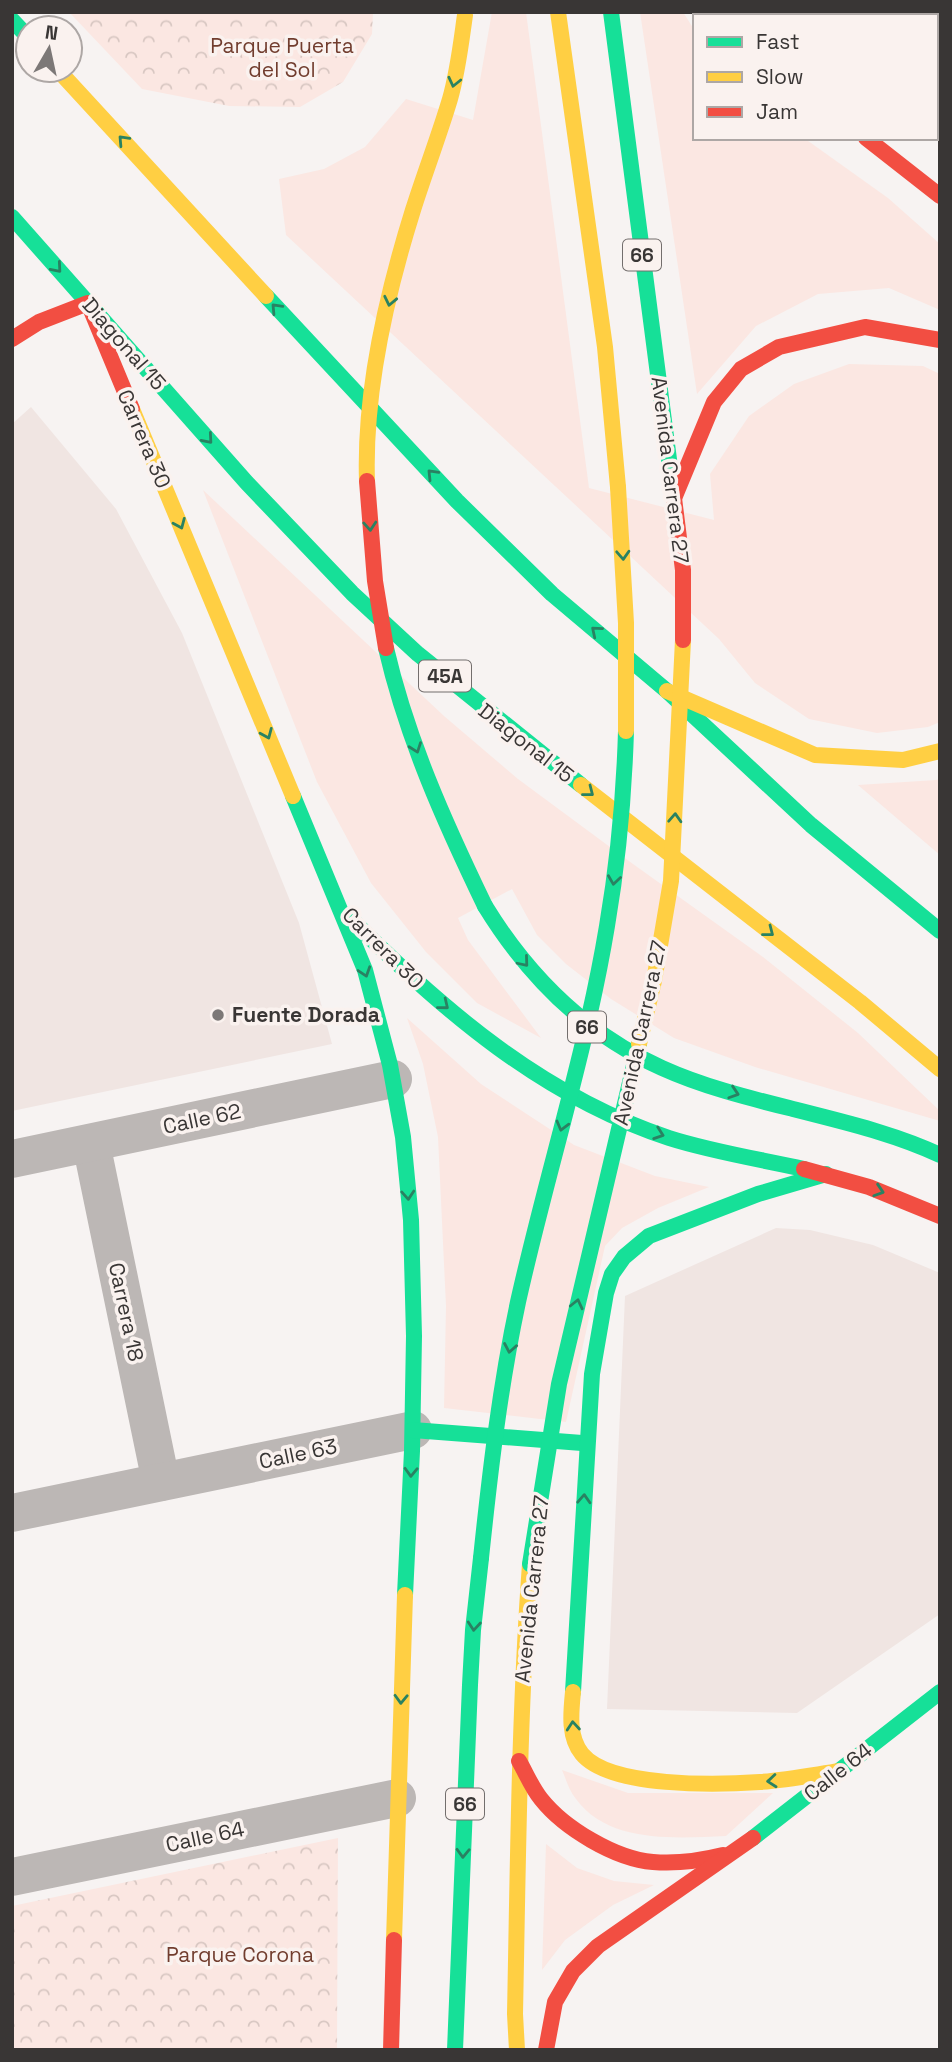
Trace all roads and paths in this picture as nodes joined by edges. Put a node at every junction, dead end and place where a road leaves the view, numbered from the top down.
1 (558, 12) edge
2 (611, 12) edge
3 (465, 14) edge
4 (71, 84) edge
5 (869, 140) edge
6 (940, 196) edge
7 (12, 217) edge
8 (88, 303) junction
9 (12, 339) edge
10 (940, 340) edge
11 (674, 498) junction
12 (667, 691) junction
13 (940, 751) edge
14 (341, 909) junction
15 (940, 931) edge
16 (940, 1069) edge
17 (393, 1079) junction
18 (91, 1143) junction
19 (940, 1155) edge
20 (12, 1159) edge
21 (825, 1174) junction
22 (940, 1216) edge
23 (413, 1430) junction
24 (587, 1443) junction
25 (161, 1482) junction
26 (12, 1513) edge
27 (940, 1692) edge
28 (519, 1761) junction
29 (840, 1771) junction
30 (397, 1798) junction
31 (735, 1852) junction
32 (12, 1877) edge
33 (391, 2050) edge
34 (455, 2050) edge
35 (517, 2050) edge
36 (545, 2050) edge

1 -> 34 main road, 66, bridge
2 - 11 main road, Avenida Carrera 27 / 66
3 -> 19 main road, bridge
12 -> 4 main road
5 - 6 main road
7 -> 8 main road, Diagonal 15 / 45A
8 - 9 main road
8 -> 14 main road, Carrera 30
8 -> 16 main road, Diagonal 15 / 45A
10 - 11 main road
28 -> 11 main road, Avenida Carrera 27 / 66, bridge
12 - 13 main road
12 - 15 main road
14 -> 17 main road
14 -> 21 main road, Carrera 30
17 - 18 street, Calle 62
17 -> 23 main road
18 - 20 street, Calle 62
18 - 25 street, Carrera 18
21 -> 22 main road, Carrera 30
21 - 24 main road
23 - 24 main road, Calle 63
23 - 25 street, Calle 63
23 -> 30 main road
29 -> 24 main road
25 - 26 street, Calle 63
27 - 29 main road, Calle 64
28 - 31 main road, Calle 64
28 - 35 main road, Avenida Carrera 27 / 66
29 - 31 main road, Calle 64
30 - 32 street, Calle 64
30 - 33 main road
31 - 36 main road, Calle 64

